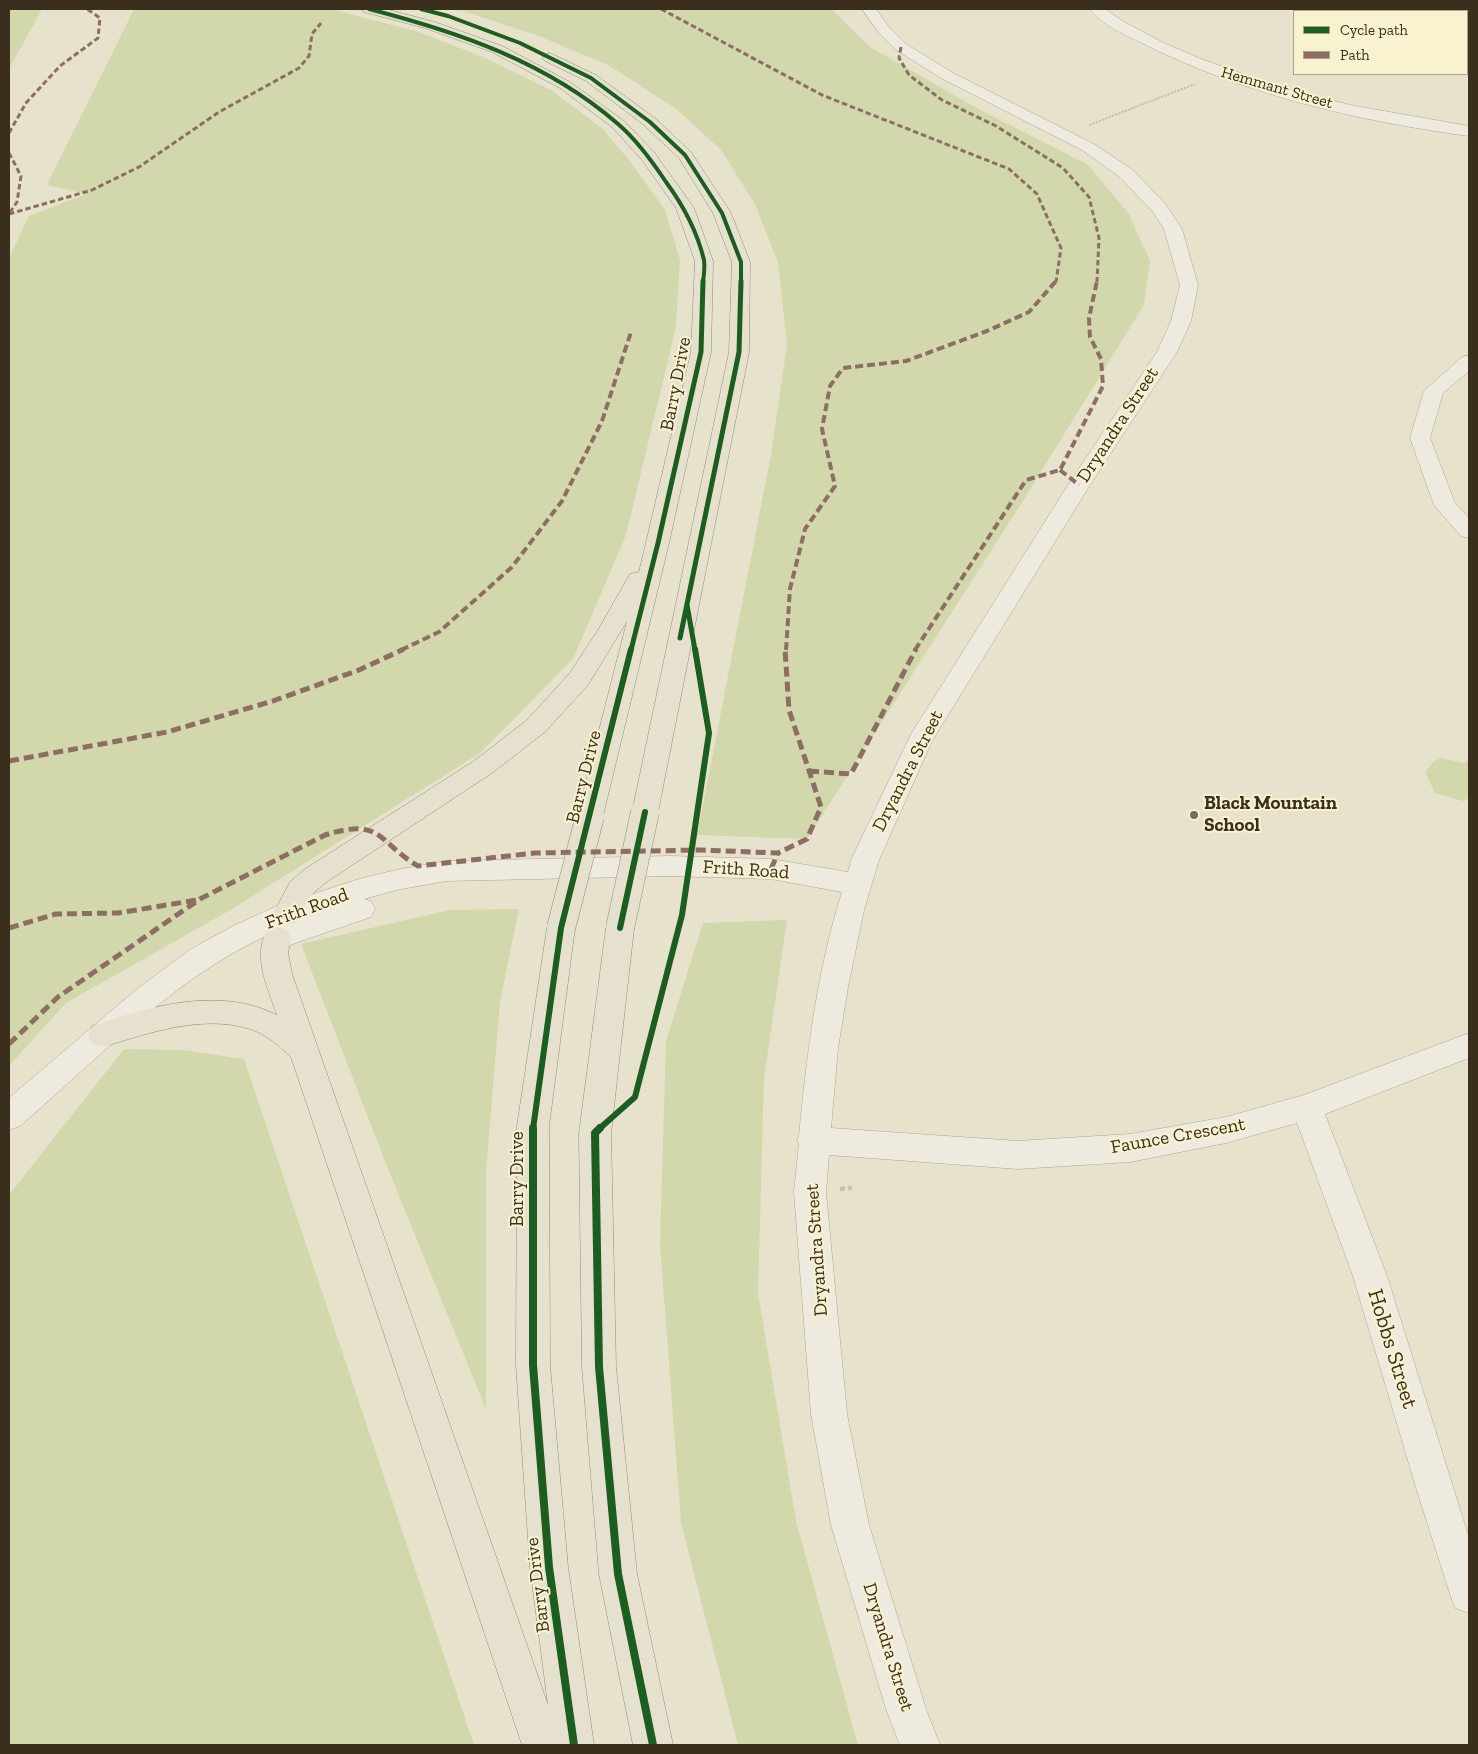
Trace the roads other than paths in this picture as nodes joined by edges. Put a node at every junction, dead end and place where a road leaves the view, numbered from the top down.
1 (369, 9) edge
2 (421, 9) edge
3 (869, 9) edge
4 (1097, 9) edge
5 (1469, 131) edge
6 (1469, 361) edge
7 (1469, 531) edge
8 (658, 543) junction
9 (858, 884) junction
10 (282, 926) junction
11 (103, 1034) junction
12 (1469, 1045) edge
13 (303, 1049) junction
14 (1307, 1107) junction
15 (9, 1117) edge
16 (813, 1140) junction
17 (1469, 1594) edge
18 (542, 1745) edge
19 (574, 1745) edge
20 (653, 1745) edge
21 (920, 1745) edge

1 - 8 main road, Barry Drive
2 - 20 main road, bridge
3 - 9 street, Dryandra Street
4 - 5 street, Hemmant Street
6 - 7 street
8 - 10 main road
8 - 19 main road, Barry Drive, bridge
9 - 10 street, Frith Road
9 - 16 street, Dryandra Street
10 - 11 street, Frith Road
10 - 13 main road
11 - 13 main road
11 - 15 street, Frith Road
12 - 14 street, Faunce Crescent
13 - 18 main road
14 - 16 street, Faunce Crescent
14 - 17 street, Hobbs Street
16 - 21 street, Dryandra Street

